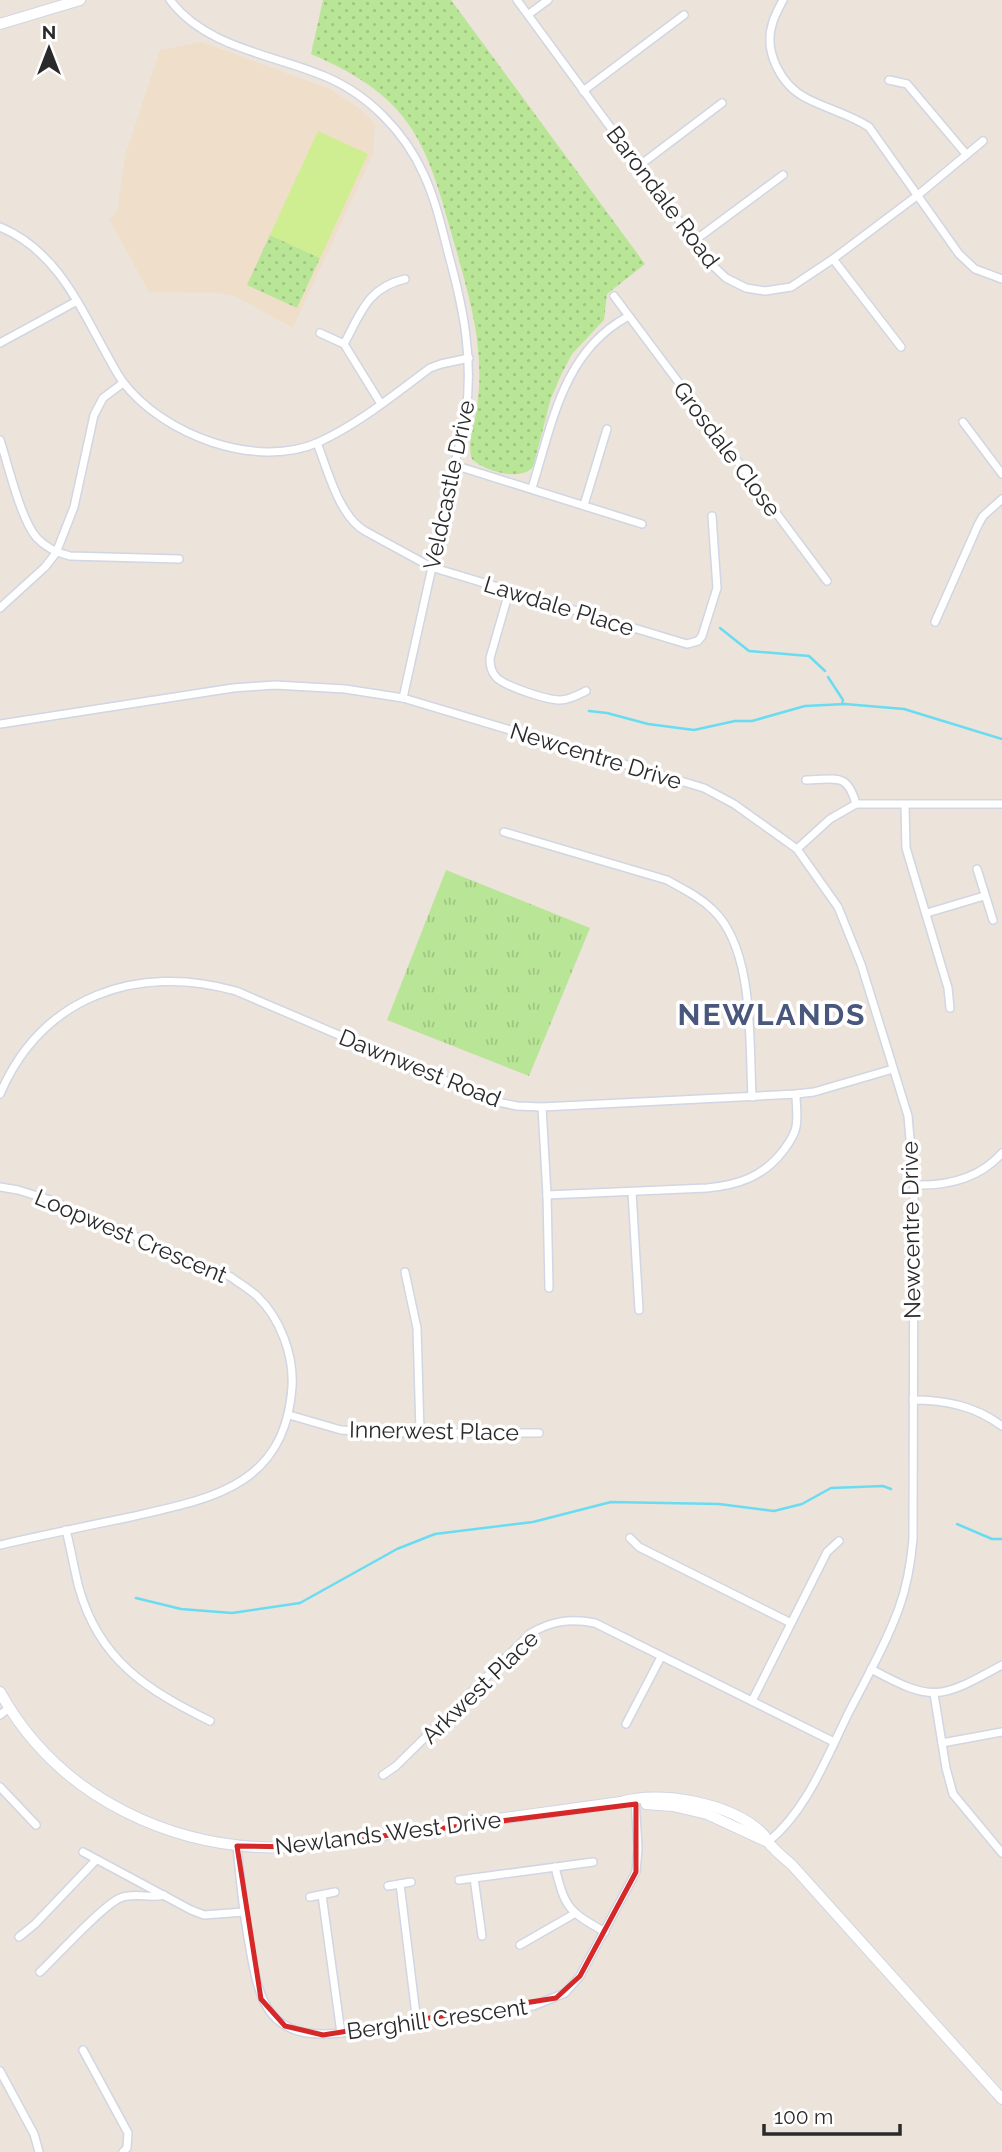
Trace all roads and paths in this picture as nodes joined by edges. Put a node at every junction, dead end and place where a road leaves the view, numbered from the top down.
1 (80, 0) edge
2 (170, 0) edge
3 (517, 0) edge
4 (548, 0) edge
5 (783, 0) edge
6 (529, 15) junction
7 (684, 15) dead end
8 (0, 24) edge
9 (889, 80) dead end
10 (583, 90) junction
11 (722, 103) dead end
12 (983, 141) dead end
13 (966, 153) junction
14 (640, 165) junction
15 (783, 175) dead end
16 (919, 195) junction
17 (0, 227) edge
18 (694, 241) junction
19 (833, 260) junction
20 (405, 279) dead end
21 (1002, 279) edge
22 (614, 296) dead end
23 (77, 301) junction
24 (627, 317) junction
25 (320, 333) dead end
26 (0, 343) edge
27 (344, 344) junction
28 (901, 347) dead end
29 (469, 358) junction
30 (123, 383) junction
31 (381, 404) junction
32 (963, 422) dead end
33 (607, 429) dead end
34 (0, 440) edge
35 (317, 443) junction
36 (454, 465) junction
37 (1002, 474) edge
38 (532, 488) junction
39 (1002, 499) edge
40 (584, 505) junction
41 (712, 516) dead end
42 (642, 524) dead end
43 (56, 552) junction
44 (179, 559) dead end
45 (431, 567) junction
46 (827, 581) dead end
47 (509, 592) junction
48 (0, 608) edge
49 (935, 622) dead end
50 (586, 691) dead end
51 (402, 698) junction
52 (0, 724) edge
53 (806, 780) dead end
54 (856, 804) junction
55 (1002, 804) edge
56 (905, 806) junction
57 (504, 832) dead end
58 (797, 849) junction
59 (977, 869) dead end
60 (984, 896) junction
61 (927, 913) junction
62 (993, 920) dead end
63 (950, 1008) dead end
64 (893, 1069) junction
65 (0, 1094) edge
66 (796, 1094) junction
67 (752, 1097) junction
68 (542, 1107) junction
69 (1002, 1153) edge
70 (914, 1185) junction
71 (0, 1187) edge
72 (632, 1192) junction
73 (547, 1195) junction
74 (405, 1272) dead end
75 (549, 1288) dead end
76 (639, 1310) dead end
77 (913, 1399) junction
78 (289, 1415) junction
79 (1002, 1426) edge
80 (420, 1432) junction
81 (539, 1433) dead end
82 (66, 1530) junction
83 (631, 1538) dead end
84 (839, 1541) dead end
85 (0, 1545) edge
86 (791, 1623) junction
87 (661, 1657) junction
88 (1002, 1665) edge
89 (871, 1669) junction
90 (0, 1692) edge
91 (934, 1694) junction
92 (752, 1701) junction
93 (9, 1708) junction
94 (0, 1715) edge
95 (210, 1721) dead end
96 (626, 1724) dead end
97 (1002, 1732) edge
98 (834, 1742) junction
99 (942, 1743) junction
100 (383, 1775) dead end
101 (0, 1787) edge
102 (636, 1801) junction
103 (36, 1825) dead end
104 (768, 1842) junction
105 (237, 1846) junction
106 (83, 1852) dead end
107 (1002, 1853) edge
108 (96, 1860) junction
109 (593, 1862) dead end
110 (555, 1867) junction
111 (474, 1878) junction
112 (460, 1880) dead end
113 (411, 1882) dead end
114 (400, 1884) junction
115 (388, 1886) dead end
116 (335, 1892) dead end
117 (164, 1895) junction
118 (322, 1895) junction
119 (310, 1896) dead end
120 (244, 1912) junction
121 (574, 1914) junction
122 (605, 1932) junction
123 (482, 1936) dead end
124 (19, 1937) dead end
125 (520, 1945) dead end
126 (40, 1972) dead end
127 (418, 2023) junction
128 (341, 2034) junction
129 (83, 2050) dead end
130 (0, 2071) edge
131 (1002, 2099) edge
132 (39, 2152) edge
133 (123, 2152) edge

1 - 8 street
2 - 29 street, Veldcastle Drive
3 - 6 street, Barondale Road
4 - 6 street
5 - 16 street
6 - 10 street, Barondale Road
7 - 10 street
9 - 13 street
10 - 14 street, Barondale Road
11 - 14 street
12 - 13 street, Barondale Road
13 - 16 street, Barondale Road
14 - 18 street, Barondale Road
15 - 18 street
16 - 19 street, Barondale Road
16 - 21 street
17 - 23 street
18 - 19 street, Barondale Road
19 - 28 street
20 - 27 street
22 - 24 street, Grosdale Close
23 - 26 street
23 - 30 street
24 - 38 street
24 - 46 street, Grosdale Close
25 - 27 street
27 - 31 street
29 - 31 street
29 - 36 street, Veldcastle Drive
30 - 35 street
30 - 43 street
31 - 35 street
32 - 37 street
33 - 40 street
34 - 43 street
35 - 45 street, Lawdale Place
36 - 38 street
36 - 45 street, Veldcastle Drive
38 - 40 street
39 - 49 street
40 - 42 street
41 - 47 street, Lawdale Place
43 - 44 street
43 - 48 street
45 - 47 street, Lawdale Place
45 - 51 street, Veldcastle Drive
47 - 50 street
51 - 52 street, Newcentre Drive
51 - 58 street, Newcentre Drive
53 - 54 street
54 - 56 street
54 - 58 street
55 - 56 street
56 - 61 street
57 - 67 street
58 - 64 street, Newcentre Drive
59 - 60 street
60 - 61 street
60 - 62 street
61 - 63 street
64 - 66 street, Dawnwest Road
64 - 70 street, Newcentre Drive
65 - 68 street, Dawnwest Road
66 - 67 street, Dawnwest Road
66 - 72 street
67 - 68 street, Dawnwest Road
68 - 73 street
69 - 70 street
70 - 77 street, Newcentre Drive
71 - 78 street, Loopwest Crescent
72 - 73 street
72 - 76 street
73 - 75 street
74 - 80 street
77 - 79 street
77 - 89 street, Newcentre Drive
78 - 80 street, Innerwest Place
78 - 82 street, Loopwest Crescent
80 - 81 street, Innerwest Place
82 - 85 street, Loopwest Crescent
82 - 95 street
83 - 86 street
84 - 86 street
86 - 92 street
87 - 92 street, Arkwest Place
87 - 96 street
87 - 100 street, Arkwest Place
88 - 91 street
89 - 91 street
89 - 98 street, Newcentre Drive
90 - 93 street, Newlands West Drive
91 - 99 street
92 - 98 street, Arkwest Place
93 - 94 street
93 - 105 street, Newlands West Drive
97 - 99 street
98 - 104 street, Newcentre Drive
99 - 107 street
101 - 103 street
102 - 104 street, Newlands West Drive
102 - 105 street, Newlands West Drive
102 - 122 street, Berghill Crescent
104 - 131 street, Newlands West Drive
105 - 120 street, Berghill Crescent
106 - 108 street
108 - 117 street
108 - 124 street
109 - 110 street
110 - 111 street
110 - 121 street
111 - 112 street
111 - 123 street
113 - 114 street
114 - 115 street
114 - 127 street
116 - 118 street
117 - 120 street
117 - 126 street
118 - 119 street
118 - 128 street
120 - 128 street, Berghill Crescent
121 - 122 street
121 - 125 street
122 - 127 street, Berghill Crescent
127 - 128 street, Berghill Crescent
129 - 133 street
130 - 132 street

